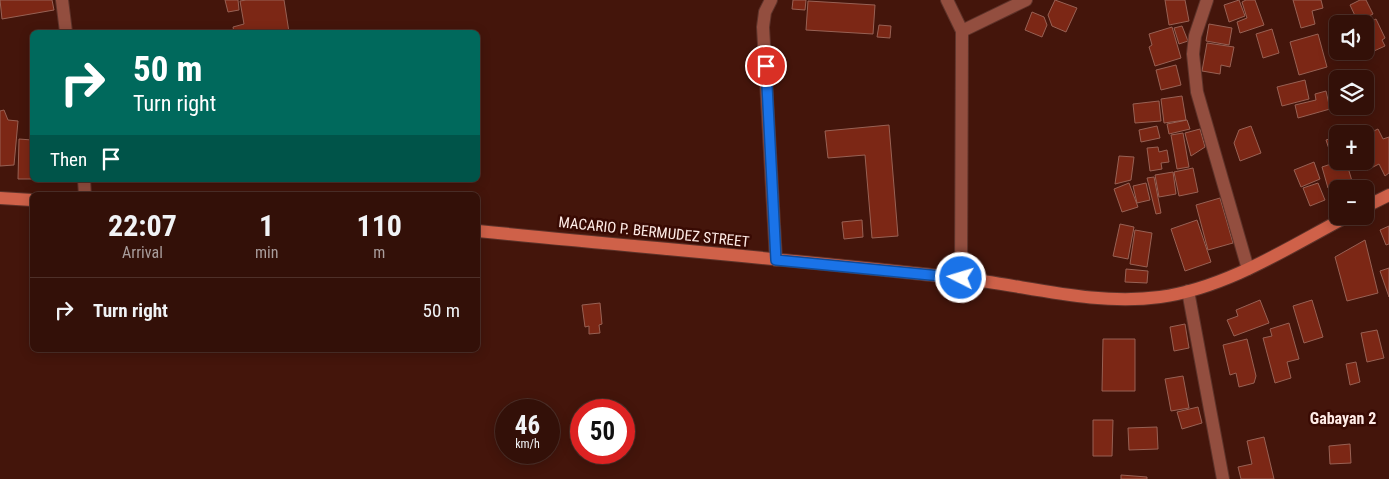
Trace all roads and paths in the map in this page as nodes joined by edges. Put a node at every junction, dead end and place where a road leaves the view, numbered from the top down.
1 (62, 0) edge
2 (771, 0) edge
3 (947, 0) edge
4 (1026, 0) edge
5 (1207, 0) edge
6 (66, 30) edge
7 (962, 31) junction
8 (1389, 195) edge
9 (0, 198) edge
10 (30, 200) edge
11 (1374, 202) edge
12 (1331, 225) edge
13 (480, 231) edge
14 (776, 260) junction
15 (1248, 269) junction
16 (961, 278) junction
17 (1188, 291) junction
18 (1222, 479) edge

1 - 6 street
2 - 14 street
3 - 7 street
4 - 7 street
5 - 15 street
7 - 16 street
8 - 11 main road
9 - 10 main road
12 - 15 main road, MACARIO P. BERMUDEZ STREET
13 - 14 main road, MACARIO P. BERMUDEZ STREET
14 - 16 main road, MACARIO P. BERMUDEZ STREET
15 - 17 main road, MACARIO P. BERMUDEZ STREET
16 - 17 main road, MACARIO P. BERMUDEZ STREET
17 - 18 street

